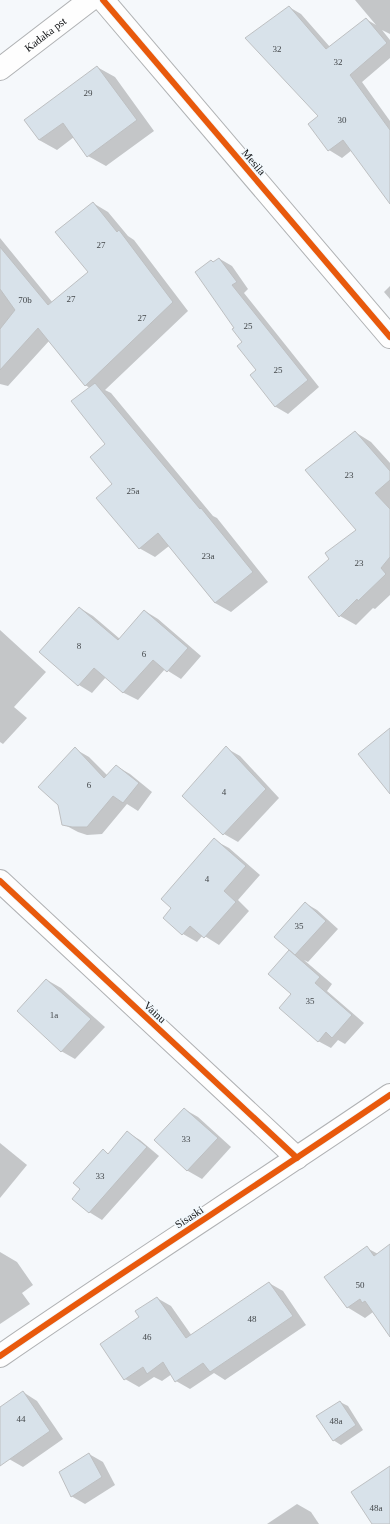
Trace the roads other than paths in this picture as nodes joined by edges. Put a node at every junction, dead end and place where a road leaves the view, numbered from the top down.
1 (90, 0) edge
2 (103, 0) edge
3 (0, 69) edge
4 (390, 337) edge
5 (0, 881) edge
6 (390, 1095) edge
7 (297, 1158) junction
8 (0, 1356) edge

1 - 3 street, Kadaka pst
2 - 4 street, Mesila
5 - 7 street, Vainu
6 - 7 street, Sisaski
7 - 8 street, Sisaski

